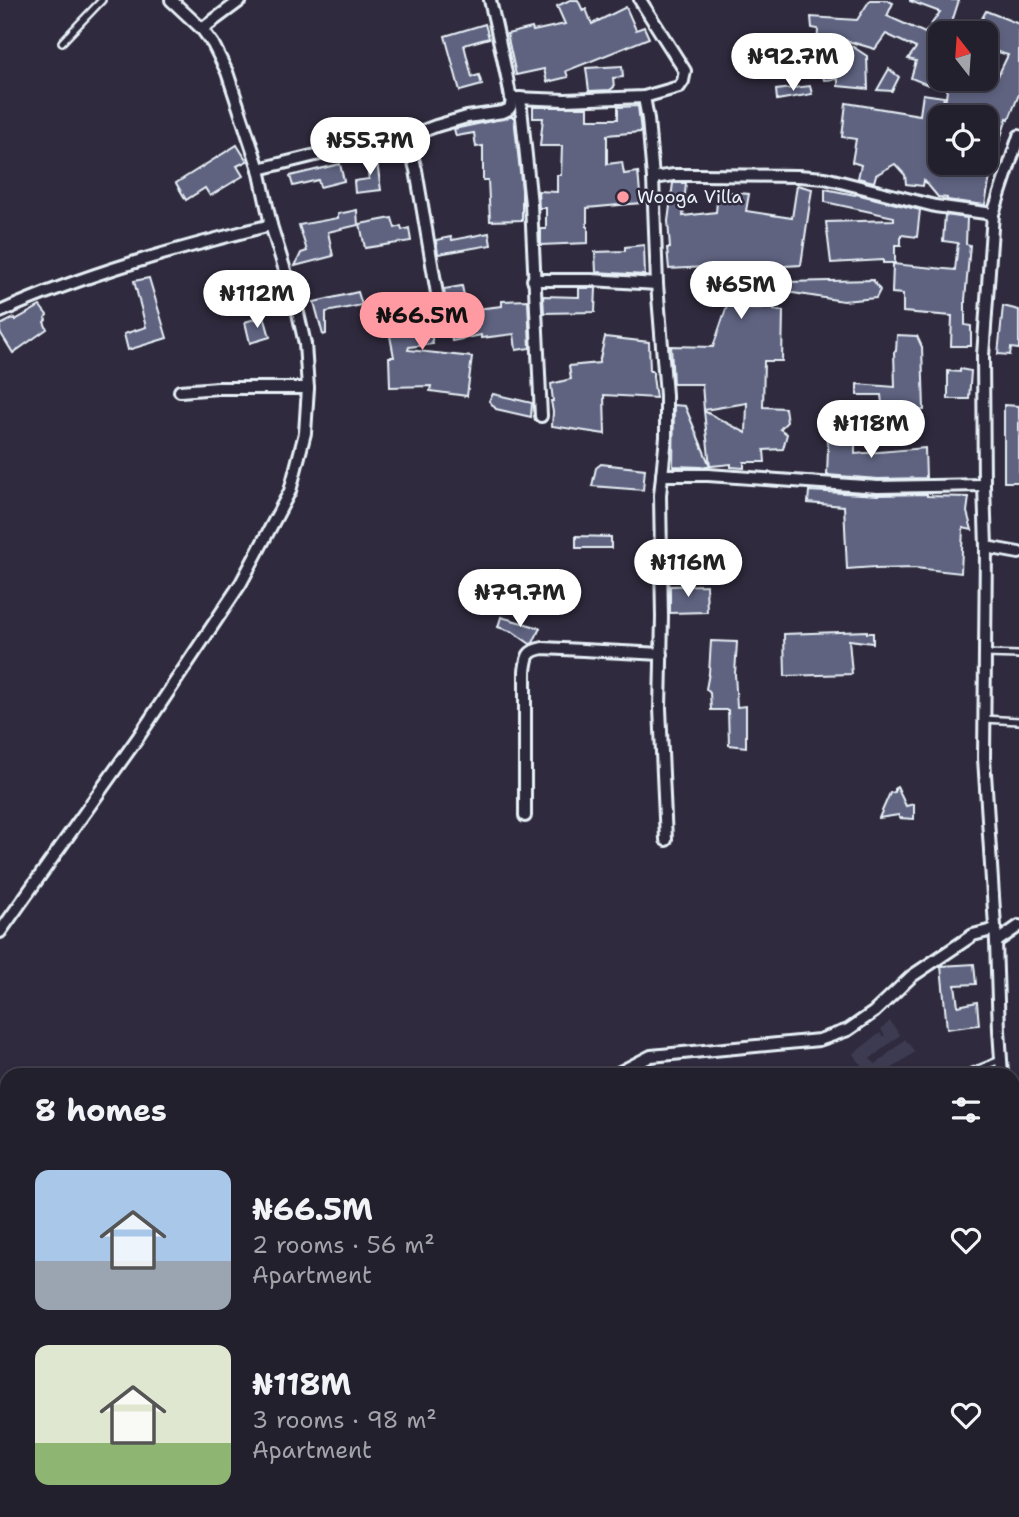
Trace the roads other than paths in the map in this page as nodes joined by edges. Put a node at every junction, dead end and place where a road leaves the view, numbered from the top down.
1 (102, 0) edge
2 (172, 0) edge
3 (241, 0) edge
4 (490, 0) edge
5 (640, 0) edge
6 (202, 29) junction
7 (62, 42) dead end
8 (644, 97) junction
9 (516, 98) junction
10 (1019, 136) edge
11 (407, 137) junction
12 (259, 169) junction
13 (653, 178) junction
14 (993, 214) junction
15 (271, 225) junction
16 (533, 280) junction
17 (657, 284) junction
18 (0, 312) edge
19 (442, 323) dead end
20 (308, 388) junction
21 (180, 391) dead end
22 (541, 416) dead end
23 (662, 475) junction
24 (984, 485) junction
25 (986, 547) junction
26 (1019, 552) edge
27 (985, 653) junction
28 (662, 654) junction
29 (1019, 655) edge
30 (984, 719) junction
31 (1019, 721) edge
32 (524, 816) dead end
33 (666, 840) dead end
34 (1019, 926) edge
35 (996, 929) junction
36 (0, 932) edge
37 (996, 942) junction
38 (1000, 1060) junction
39 (628, 1068) edge
40 (981, 1068) edge
41 (1001, 1068) edge

1 - 7 lane
2 - 6 street
3 - 6 street
4 - 9 street
5 - 8 street
6 - 12 street
8 - 9 street
8 - 13 street
9 - 11 street
9 - 16 street
10 - 14 street
11 - 12 street
11 - 19 street
12 - 15 street
13 - 14 street
13 - 17 street
14 - 24 street
15 - 18 street
15 - 20 street
16 - 17 street
16 - 22 street
17 - 23 street
20 - 21 street
20 - 36 street
23 - 24 street
23 - 28 street
24 - 25 street
25 - 26 street
25 - 27 street
27 - 29 lane
27 - 30 street
28 - 32 street
28 - 33 street
30 - 31 lane
30 - 35 street
34 - 37 street
35 - 37 street
35 - 39 street
37 - 38 street
38 - 40 lane
38 - 41 street

